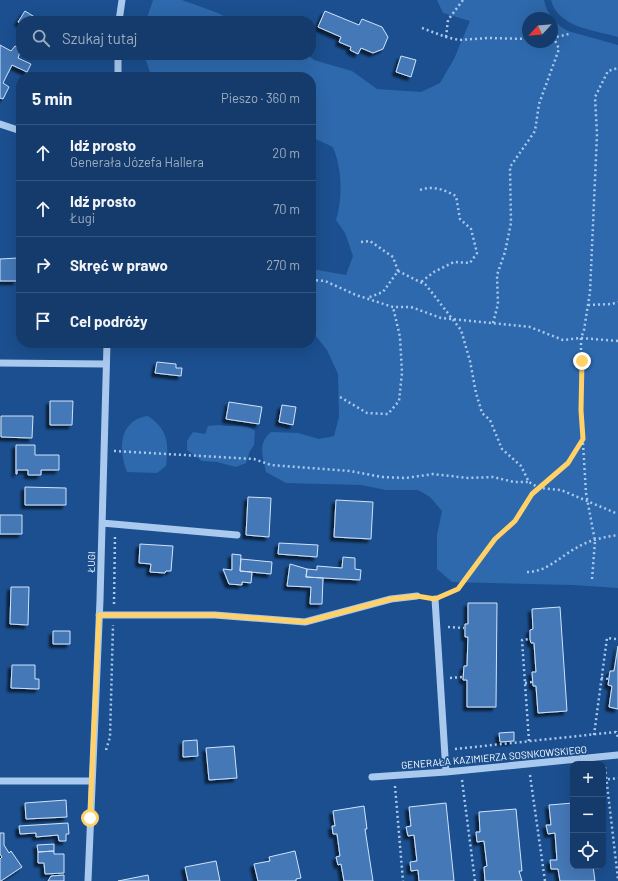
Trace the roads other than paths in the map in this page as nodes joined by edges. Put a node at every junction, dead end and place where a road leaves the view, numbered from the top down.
1 (122, 0) edge
2 (120, 16) edge
3 (118, 60) edge
4 (118, 72) edge
5 (0, 124) edge
6 (16, 129) edge
7 (107, 348) edge
8 (0, 363) edge
9 (105, 364) junction
10 (102, 523) junction
11 (237, 535) dead end
12 (417, 596) dead end
13 (435, 599) road end
14 (99, 615) junction
15 (618, 755) edge
16 (446, 772) junction
17 (372, 777) dead end
18 (0, 781) edge
19 (91, 781) junction
20 (88, 881) edge

1 - 2 street
3 - 4 street
5 - 6 street
7 - 9 street, ŁUGI
8 - 9 street
9 - 10 street, ŁUGI
10 - 11 street
10 - 14 street, ŁUGI
12 - 14 street
13 - 16 street
14 - 19 street, ŁUGI
15 - 16 street, GENERAŁA KAZIMIERZA SOSNKOWSKIEGO
16 - 17 street, GENERAŁA KAZIMIERZA SOSNKOWSKIEGO
18 - 19 street
19 - 20 street, ŁUGI

